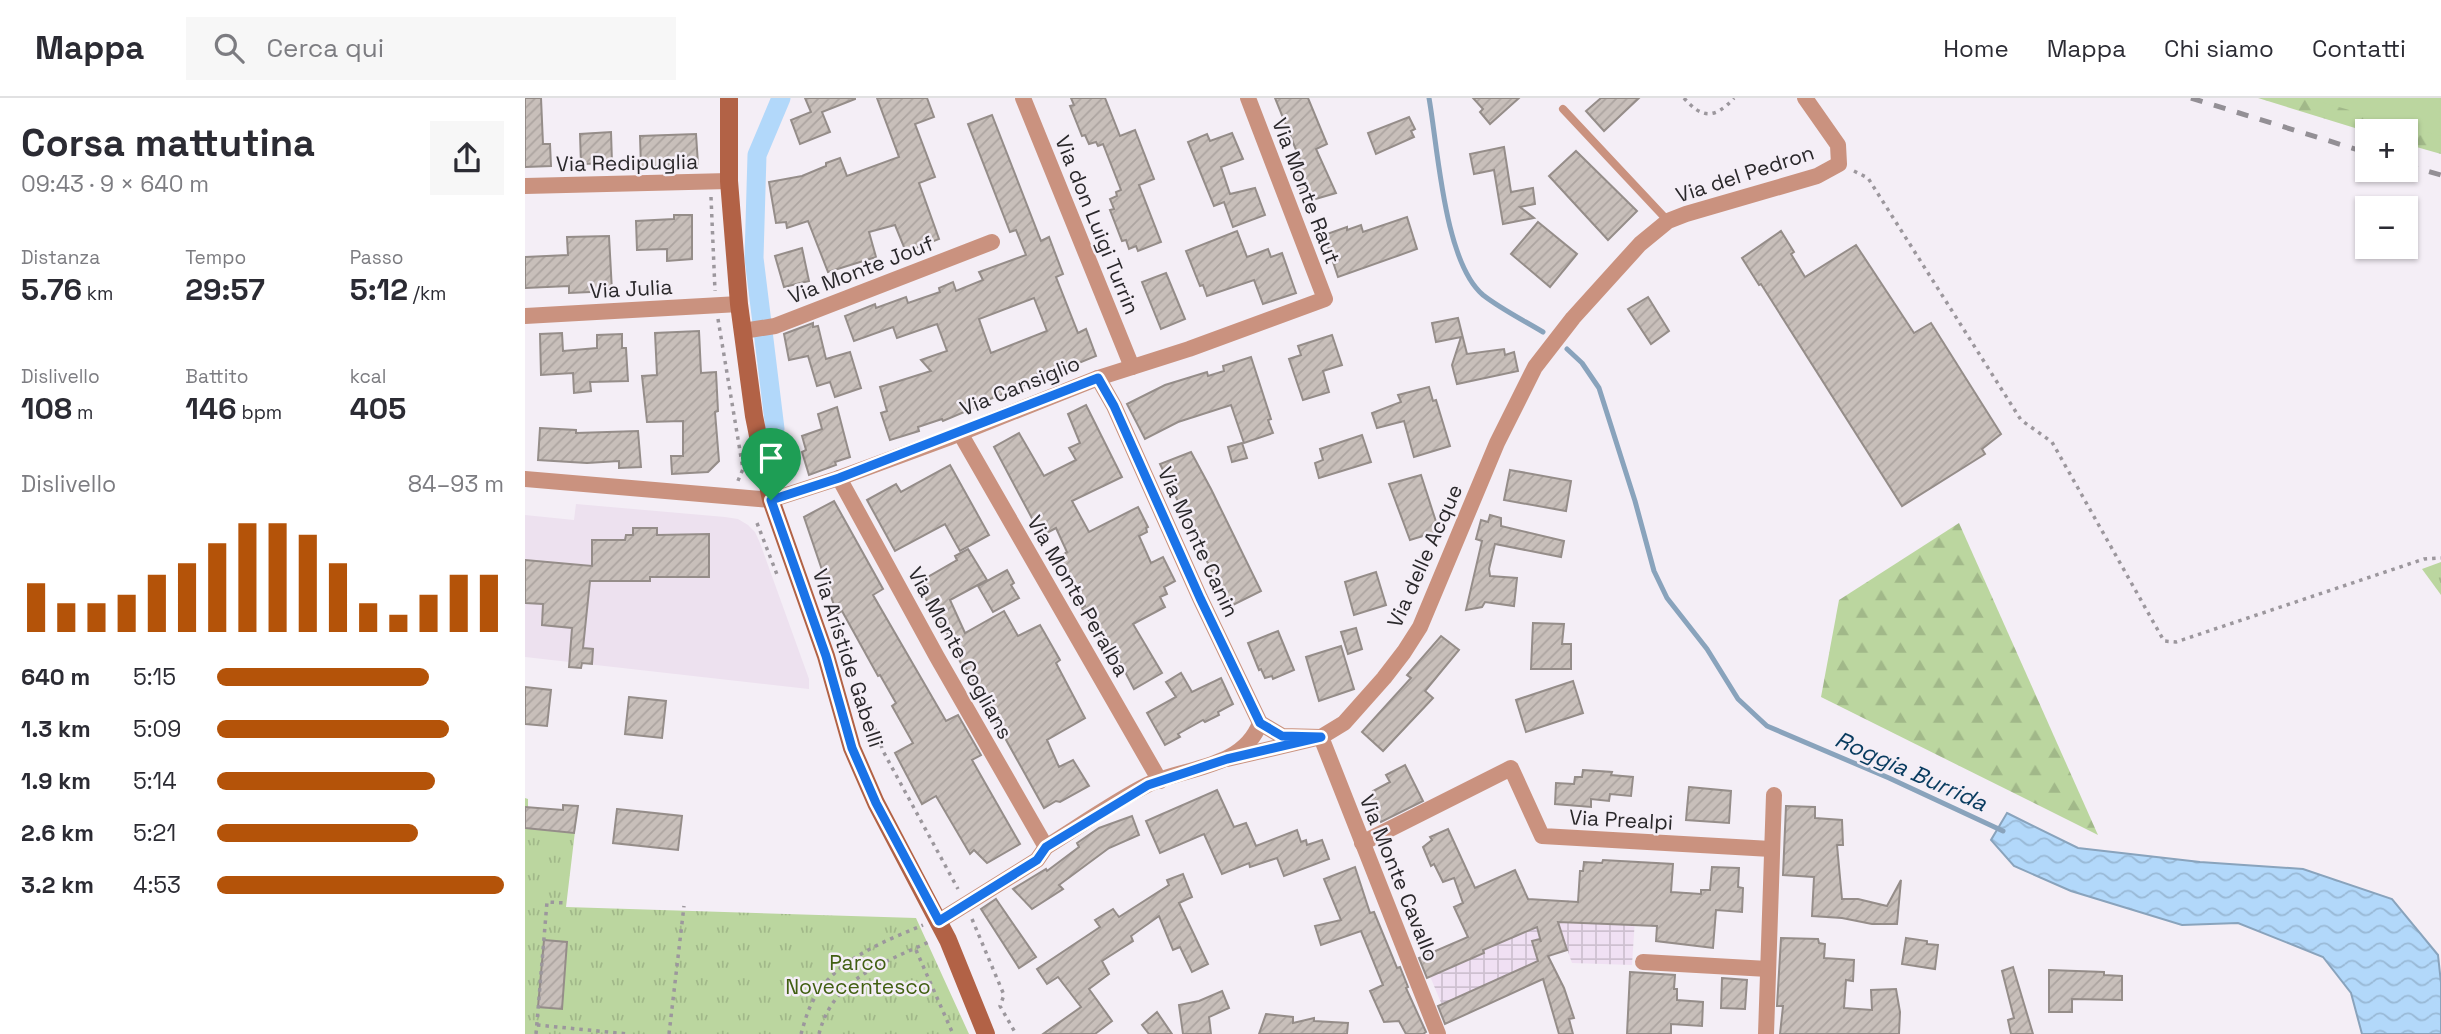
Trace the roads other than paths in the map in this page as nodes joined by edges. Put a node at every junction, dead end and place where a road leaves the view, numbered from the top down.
1 (729, 98) edge
2 (1023, 98) edge
3 (1248, 98) edge
4 (1805, 98) edge
5 (1563, 109) dead end
6 (729, 181) junction
7 (525, 186) edge
8 (1668, 221) junction
9 (992, 242) dead end
10 (1325, 299) joint
11 (739, 304) junction
12 (525, 316) edge
13 (750, 330) junction
14 (1132, 367) junction
15 (1535, 367) joint
16 (1098, 378) junction
17 (960, 433) junction
18 (839, 478) junction
19 (525, 480) edge
20 (771, 500) junction
21 (1260, 723) junction
22 (1321, 737) junction
23 (1227, 759) junction
24 (1160, 781) junction
25 (1774, 795) dead end
26 (1362, 843) junction
27 (1046, 847) junction
28 (1771, 849) junction
29 (932, 923) junction
30 (1643, 962) dead end
31 (959, 964) junction
32 (1768, 969) junction
33 (986, 1034) edge
34 (999, 1034) edge
35 (1438, 1034) edge
36 (1766, 1034) edge

1 - 6 main road, Via Aristide Gabelli
2 - 14 street, Via don Luigi Turrin
3 - 10 street, Via Monte Raut
4 - 8 street, Via del Pedron
5 - 8 lane, Via del Pedron
6 - 7 street, Via Redipuglia
6 - 11 main road, Via Aristide Gabelli
8 - 15 street, Via del Pedron
9 - 13 street, Via Monte Jouf
10 - 14 street, Via Cansiglio
11 - 12 street, Via Julia
11 - 13 main road, Via Aristide Gabelli
13 - 20 main road, Via Aristide Gabelli
14 - 16 street, Via Cansiglio
15 - 22 street, Via delle Acque
16 - 17 street, Via Cansiglio
16 - 21 street, Via Monte Canin
17 - 18 street, Via Cansiglio
17 - 24 street, Via Monte Peralba
18 - 20 street, Via Cansiglio
18 - 27 street, Via Monte Coglians
19 - 20 street
20 - 29 main road, Via Aristide Gabelli
21 - 22 street
21 - 23 street, Via delle Acque
22 - 23 street, Via delle Acque
22 - 26 street, Via Monte Cavallo
23 - 24 street, Via delle Acque
24 - 27 street, Via delle Acque
25 - 28 street
26 - 28 street, Via Prealpi
26 - 35 street, Via Monte Cavallo
27 - 29 street, Via delle Acque
28 - 32 street
29 - 31 main road, Via Aristide Gabelli
30 - 32 street
31 - 33 main road, Via Aristide Gabelli
31 - 34 main road, Via Aristide Gabelli
32 - 36 street

